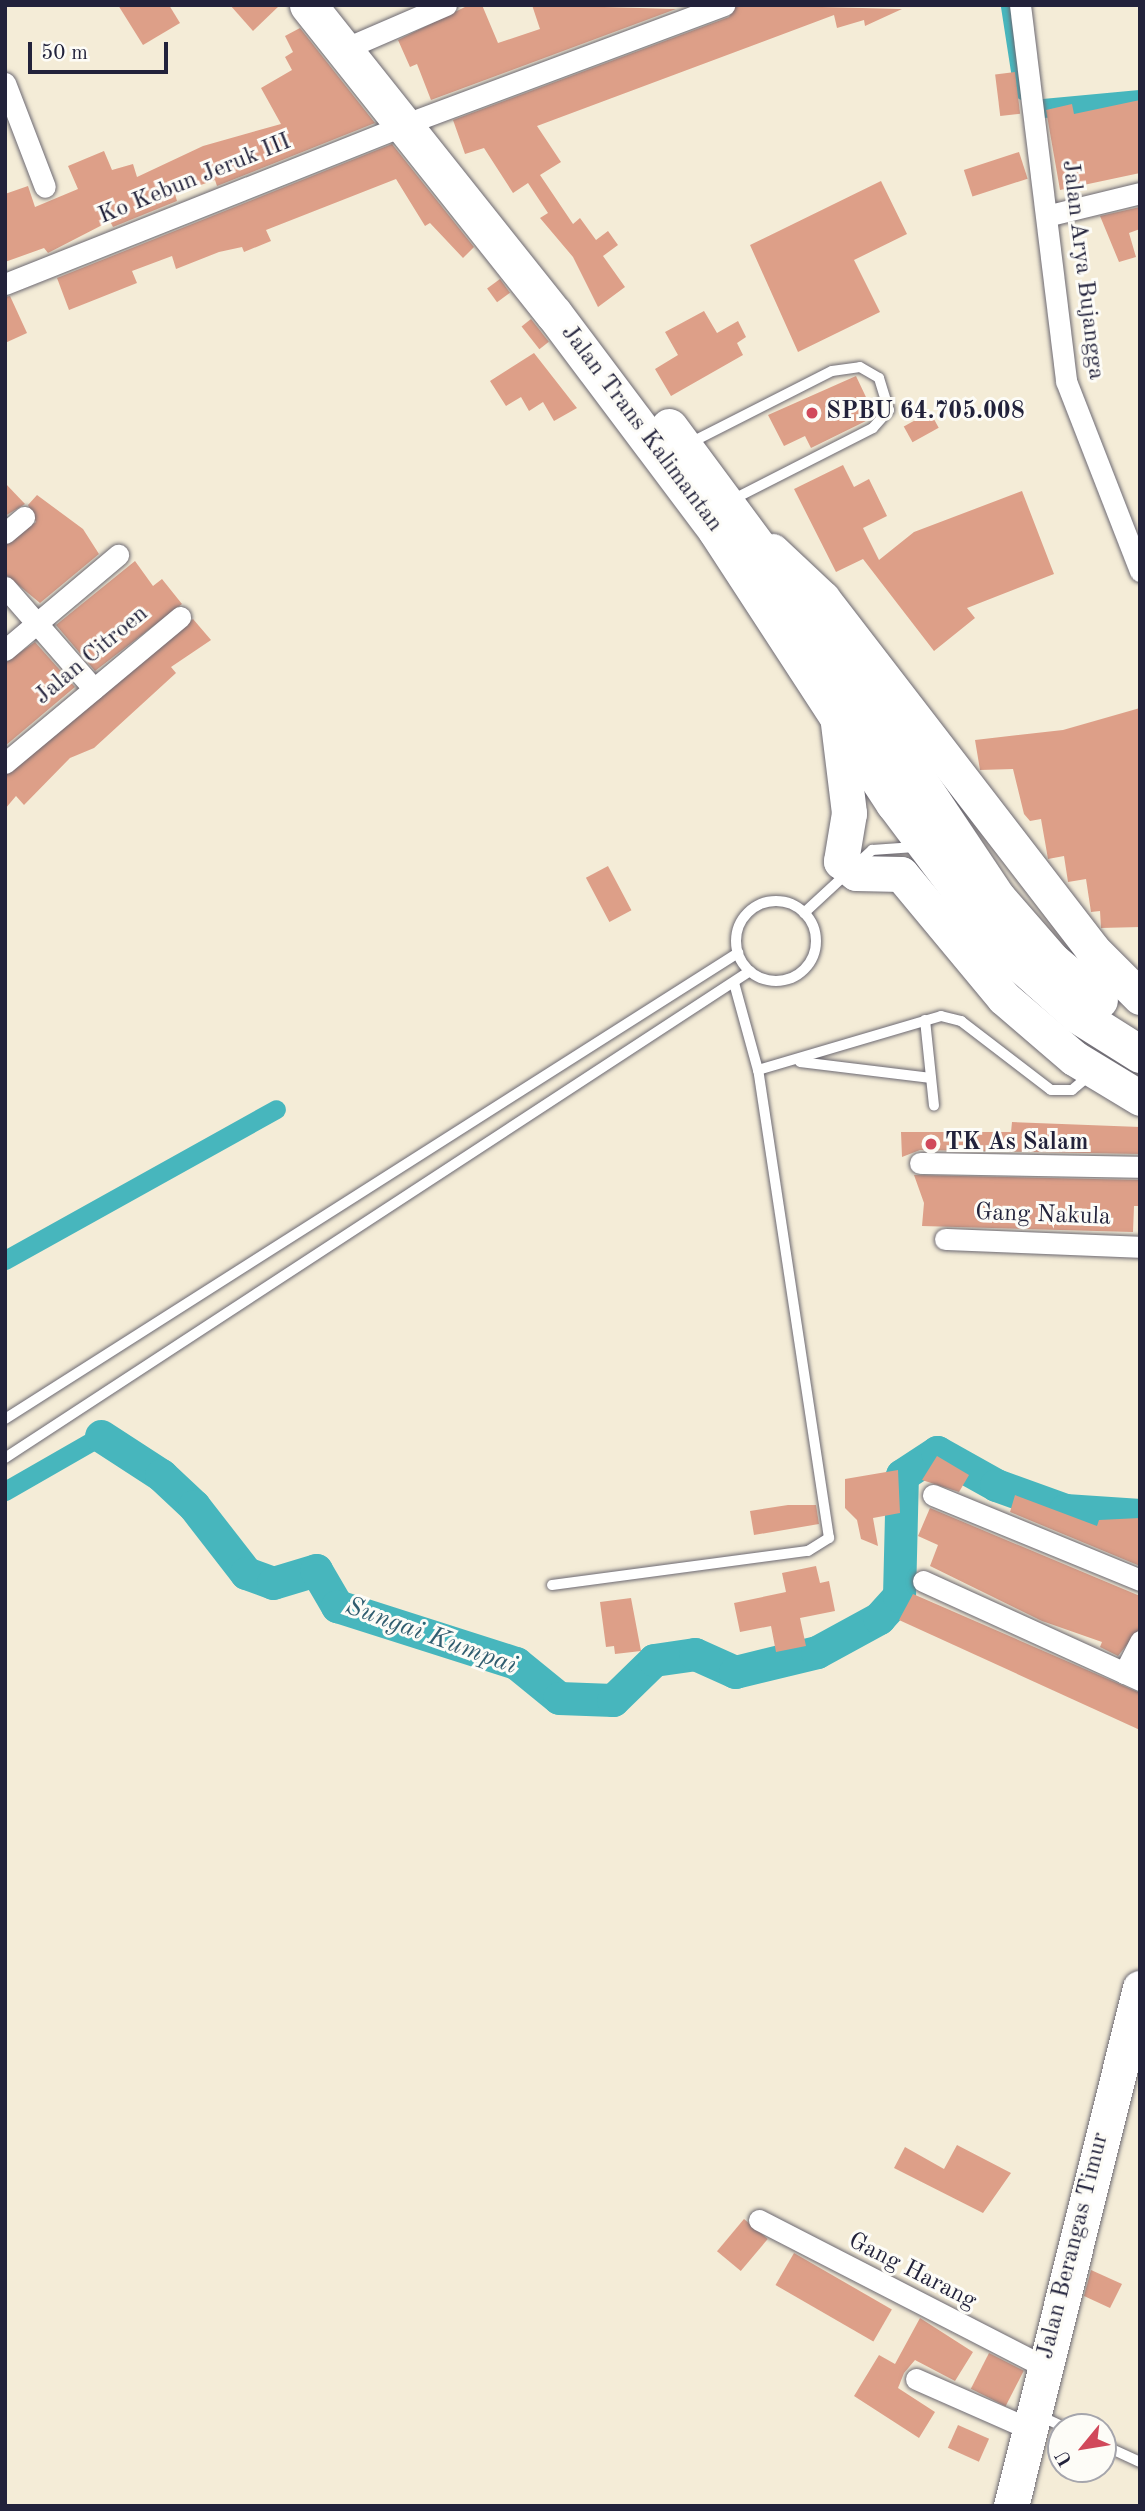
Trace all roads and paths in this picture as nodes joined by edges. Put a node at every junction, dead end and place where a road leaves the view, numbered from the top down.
1 (308, 5) edge
2 (327, 5) edge
3 (446, 5) edge
4 (724, 5) edge
5 (1020, 5) edge
6 (370, 68) junction
7 (5, 83) edge
8 (411, 122) junction
9 (45, 187) dead end
10 (1140, 193) edge
11 (1050, 215) junction
12 (5, 284) edge
13 (684, 446) junction
14 (728, 502) junction
15 (24, 517) dead end
16 (5, 533) edge
17 (759, 545) junction
18 (118, 555) dead end
19 (1140, 571) edge
20 (5, 586) edge
21 (180, 617) dead end
22 (37, 623) junction
23 (5, 650) edge
24 (94, 689) junction
25 (837, 715) junction
26 (5, 763) edge
27 (947, 861) junction
28 (848, 869) junction
29 (804, 913) junction
30 (738, 953) junction
31 (750, 971) junction
32 (734, 983) junction
33 (1140, 997) edge
34 (925, 1020) junction
35 (1140, 1026) edge
36 (1140, 1054) edge
37 (797, 1061) junction
38 (758, 1070) junction
39 (1095, 1070) junction
40 (931, 1078) junction
41 (1140, 1098) edge
42 (934, 1106) dead end
43 (920, 1163) dead end
44 (1140, 1167) edge
45 (945, 1239) dead end
46 (1140, 1247) edge
47 (5, 1419) edge
48 (5, 1458) edge
49 (933, 1495) dead end
50 (1140, 1580) edge
51 (923, 1581) dead end
52 (552, 1585) dead end
53 (1140, 1641) edge
54 (1132, 1676) edge
55 (1140, 1988) edge
56 (759, 2220) dead end
57 (1043, 2366) junction
58 (916, 2379) dead end
59 (1031, 2421) junction
60 (1047, 2424) edge
61 (1117, 2451) edge
62 (1140, 2462) edge
63 (1011, 2506) edge

1 - 6 highway, Jalan Trans Kalimantan
2 - 6 highway, Jalan Trans Kalimantan
3 - 6 street
4 - 8 street, Ko Kebun Jeruk III
5 - 11 street, Jalan Arya Bujangga
6 - 8 highway, Jalan Trans Kalimantan
7 - 9 street
8 - 12 street, Ko Kebun Jeruk III
8 - 13 highway, Jalan Trans Kalimantan
8 - 25 highway, Jalan Trans Kalimantan
10 - 11 street
11 - 19 street, Jalan Arya Bujangga
13 - 14 highway, Jalan Trans Kalimantan
13 - 14 lane
14 - 17 highway, Jalan Trans Kalimantan
15 - 16 street
17 - 27 highway, Jalan Trans Kalimantan
17 - 33 main road
18 - 22 street
20 - 22 street
21 - 24 street, Jalan Citroen
22 - 23 street
22 - 24 street
24 - 26 street, Jalan Citroen
25 - 27 highway, Jalan Trans Kalimantan
25 - 28 main road
27 - 28 lane
27 - 35 highway
27 - 36 highway
28 - 29 lane
28 - 39 main road
29 - 30 lane
29 - 31 lane
30 - 31 lane
30 - 47 lane
31 - 32 lane
32 - 38 lane
32 - 48 lane
34 - 37 lane
34 - 39 lane
34 - 40 lane
37 - 38 lane
37 - 40 lane
38 - 52 lane
39 - 41 main road
40 - 42 lane
43 - 44 street
45 - 46 street, Gang Nakula
49 - 50 street
51 - 54 street
53 - 54 street
55 - 57 main road, Jalan Berangas Timur
56 - 57 street, Gang Harang
57 - 59 main road, Jalan Berangas Timur
58 - 59 street
59 - 60 lane
59 - 63 main road, Jalan Berangas Timur
61 - 62 lane

